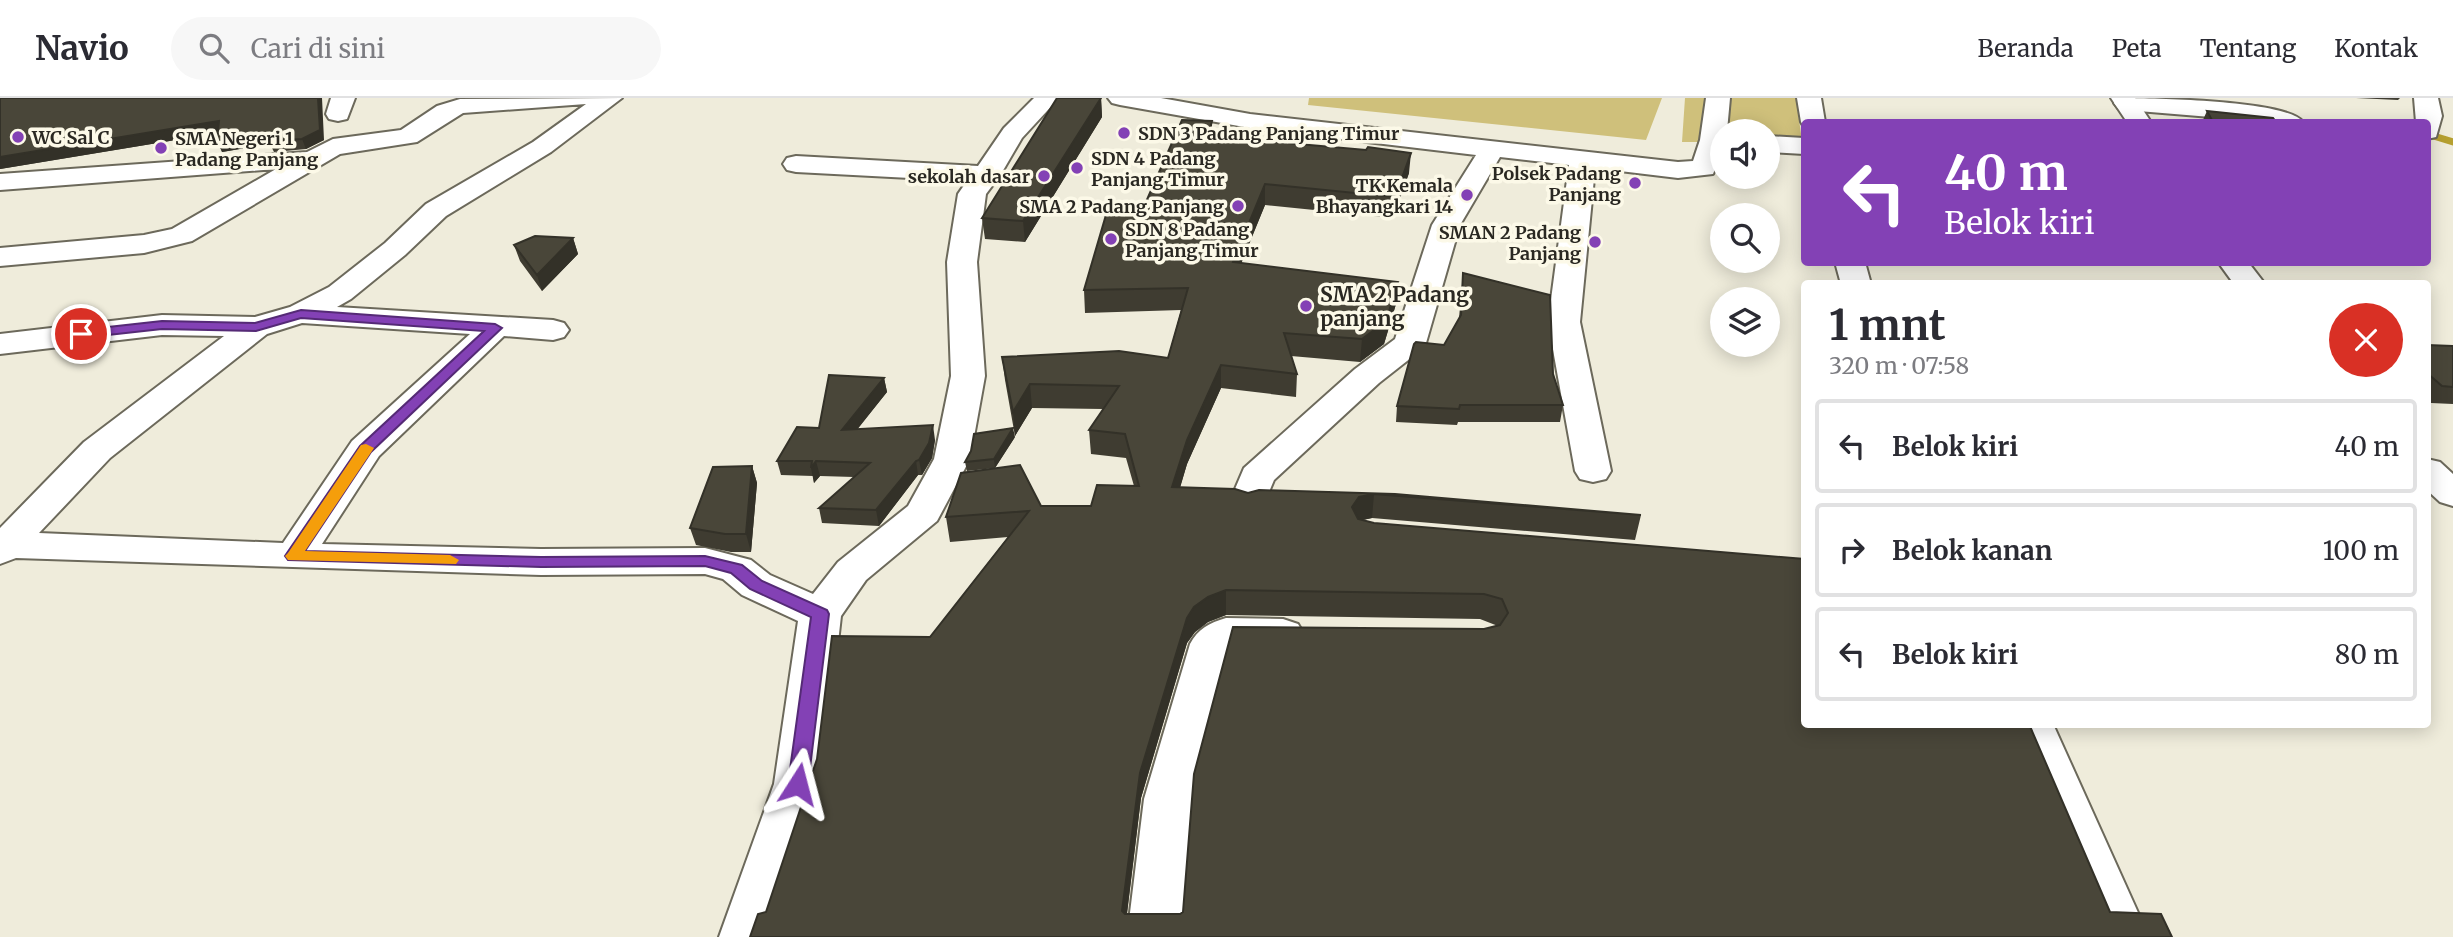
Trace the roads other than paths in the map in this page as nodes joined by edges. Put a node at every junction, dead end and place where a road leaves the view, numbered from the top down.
1 (582, 98) edge
2 (610, 98) edge
3 (1047, 98) edge
4 (1120, 98) edge
5 (1718, 98) edge
6 (1809, 98) edge
7 (2426, 98) edge
8 (1236, 108) edge
9 (2129, 108) edge
10 (1718, 119) edge
11 (1812, 119) edge
12 (2284, 119) edge
13 (2436, 133) edge
14 (1780, 145) edge
15 (1801, 146) edge
16 (1492, 150) junction
17 (1710, 155) edge
18 (312, 158) junction
19 (1583, 161) junction
20 (796, 164) dead end
21 (988, 174) junction
22 (0, 182) edge
23 (1, 259) edge
24 (2235, 266) edge
25 (2247, 280) edge
26 (301, 314) junction
27 (256, 327) junction
28 (495, 328) junction
29 (553, 330) dead end
30 (0, 344) edge
31 (1593, 471) dead end
32 (2431, 474) edge
33 (2453, 494) edge
34 (1248, 503) edge
35 (4, 548) edge
36 (294, 556) junction
37 (820, 614) junction
38 (1320, 634) edge
39 (2032, 728) edge
40 (746, 937) edge
41 (1154, 937) edge
42 (2122, 937) edge

1 - 18 main road
2 - 26 main road
3 - 21 main road
4 - 8 main road
5 - 10 main road
6 - 11 main road
7 - 13 main road
8 - 16 main road
9 - 12 main road
14 - 15 main road
16 - 19 main road
16 - 34 main road
17 - 19 main road
18 - 22 main road
18 - 23 main road
19 - 31 main road
20 - 21 main road
21 - 37 main road
24 - 25 main road
26 - 27 main road
26 - 28 main road
27 - 30 main road
27 - 35 main road
28 - 29 main road
28 - 36 main road
32 - 33 main road
35 - 36 main road
36 - 37 main road
37 - 40 main road
38 - 41 main road
39 - 42 main road

